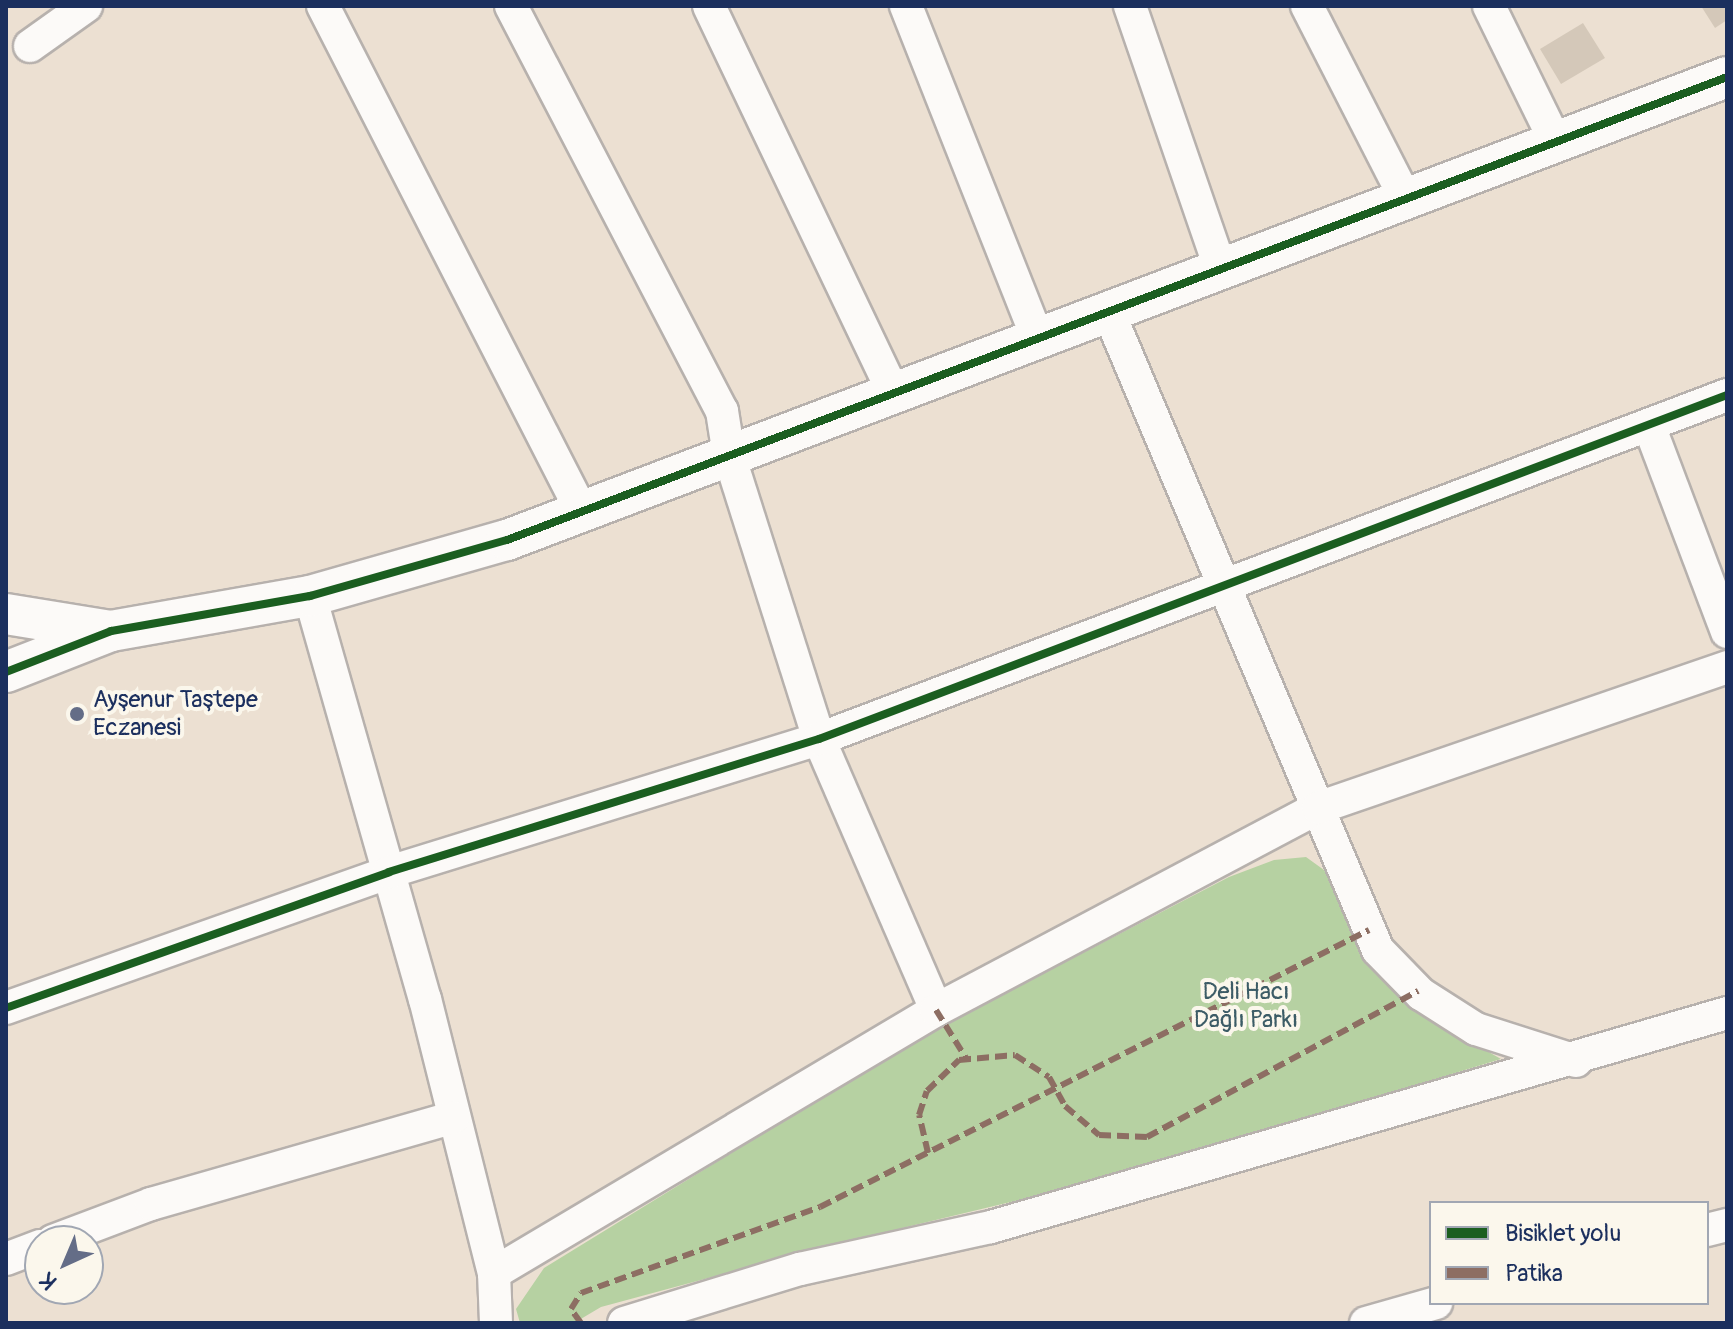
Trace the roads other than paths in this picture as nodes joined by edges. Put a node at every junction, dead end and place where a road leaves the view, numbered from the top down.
1 (86, 6) edge
2 (323, 6) edge
3 (511, 6) edge
4 (709, 6) edge
5 (906, 6) edge
6 (1130, 6) edge
7 (1307, 6) edge
8 (1489, 6) edge
9 (30, 46) dead end
10 (1727, 77) edge
11 (1557, 145) junction
12 (1407, 201) junction
13 (1221, 270) junction
14 (1109, 313) junction
15 (1038, 339) junction
16 (894, 393) junction
17 (1727, 395) edge
18 (1650, 428) junction
19 (729, 455) junction
20 (582, 512) junction
21 (1224, 585) junction
22 (310, 596) junction
23 (6, 614) edge
24 (111, 631) junction
25 (1727, 632) edge
26 (1727, 667) edge
27 (6, 672) edge
28 (819, 739) junction
29 (1318, 808) junction
30 (389, 872) junction
31 (6, 1008) edge
32 (936, 1010) junction
33 (1727, 1013) edge
34 (1576, 1061) junction
35 (454, 1117) junction
36 (95, 1225) edge
37 (494, 1273) junction
38 (1429, 1305) edge
39 (496, 1323) edge
40 (624, 1323) edge
41 (1366, 1323) edge

1 - 9 street
2 - 20 street
3 - 19 street
4 - 16 street
5 - 15 street
6 - 13 street
7 - 12 street
8 - 11 street
10 - 11 street
11 - 12 street
12 - 13 street
13 - 14 street
14 - 15 street
14 - 21 street
15 - 16 street
16 - 19 street
17 - 18 street
18 - 21 street
18 - 25 street
19 - 20 street
19 - 28 street
20 - 22 street
21 - 28 street
21 - 29 street
22 - 24 street
22 - 30 street
23 - 24 street
24 - 27 street
26 - 29 street
28 - 30 street
28 - 32 street
29 - 32 street
29 - 34 street
30 - 31 street
30 - 35 street
32 - 37 street
33 - 34 street
34 - 40 street
35 - 36 street
35 - 37 street
37 - 39 street
38 - 41 street

